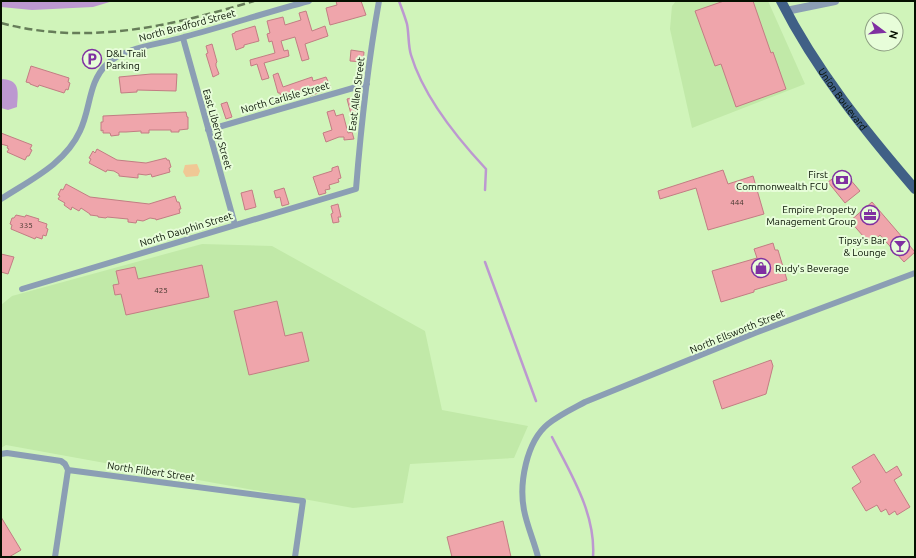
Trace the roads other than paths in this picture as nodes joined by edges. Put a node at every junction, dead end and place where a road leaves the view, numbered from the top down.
1 (309, 1) edge
2 (379, 1) edge
3 (781, 1) edge
4 (836, 1) edge
5 (786, 11) junction
6 (182, 38) junction
7 (367, 84) junction
8 (208, 130) junction
9 (356, 189) joint
10 (915, 189) edge
11 (1, 199) edge
12 (235, 225) junction
13 (915, 273) edge
14 (22, 289) dead end
15 (1, 454) edge
16 (68, 470) junction
17 (55, 557) edge
18 (295, 557) edge
19 (538, 557) edge

1 - 6 street, North Bradford Street
2 - 7 street, East Allen Street
3 - 5 main road, Union Boulevard
4 - 5 street
5 - 10 main road, Union Boulevard
6 - 8 street, East Liberty Street
6 - 11 street, North Bradford Street
7 - 8 street, North Carlisle Street
7 - 9 street, East Allen Street
8 - 12 street, East Liberty Street
9 - 12 street, North Dauphin Street
12 - 14 street, North Dauphin Street
13 - 19 street, North Ellsworth Street
15 - 16 street, North Filbert Street
16 - 17 street
16 - 18 street, North Filbert Street

